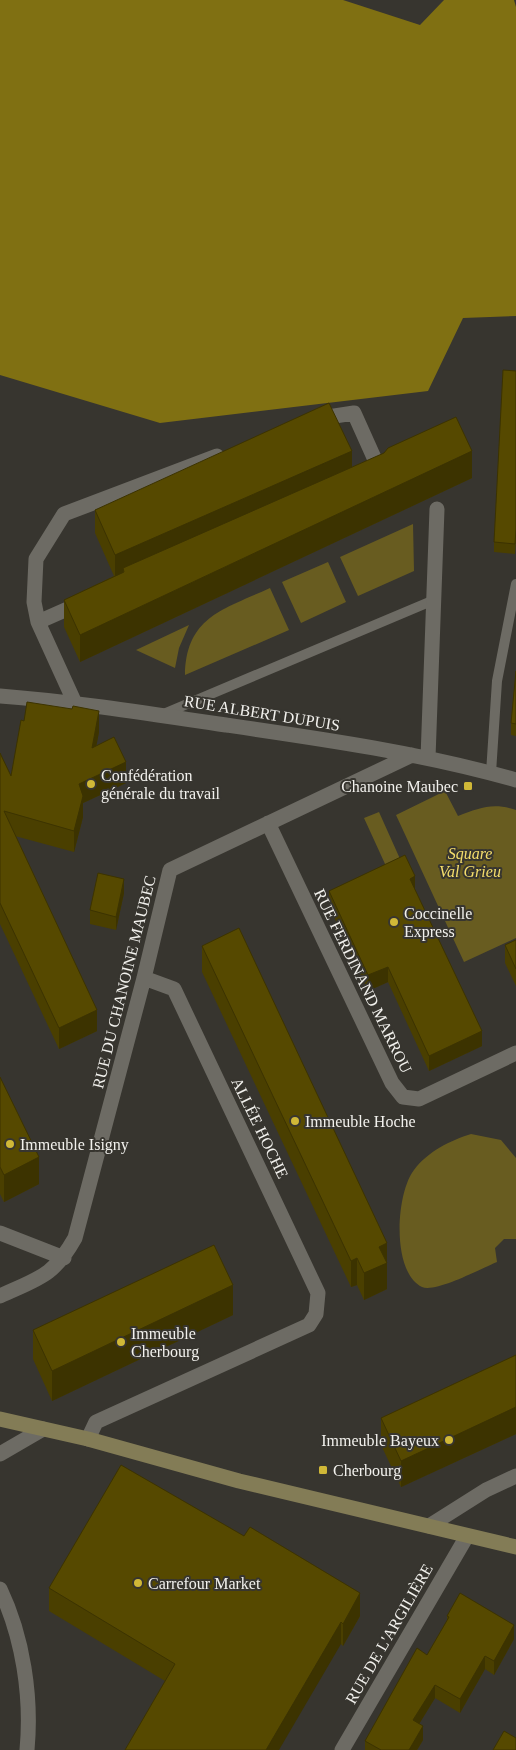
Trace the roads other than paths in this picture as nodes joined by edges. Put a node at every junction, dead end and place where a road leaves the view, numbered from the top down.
1 (301, 424) edge
2 (228, 452) edge
3 (362, 478) edge
4 (437, 509) dead end
5 (516, 584) edge
6 (92, 598) edge
7 (434, 600) junction
8 (38, 622) junction
9 (0, 696) edge
10 (74, 701) junction
11 (160, 715) junction
12 (412, 755) junction
13 (428, 758) junction
14 (492, 773) junction
15 (516, 780) edge
16 (268, 823) junction
17 (144, 978) junction
18 (516, 1053) edge
19 (0, 1233) edge
20 (64, 1258) junction
21 (0, 1296) edge
22 (0, 1419) edge
23 (43, 1429) junction
24 (88, 1439) junction
25 (0, 1454) edge
26 (516, 1476) edge
27 (429, 1526) junction
28 (467, 1536) junction
29 (516, 1547) edge
30 (0, 1589) edge
31 (27, 1750) edge
32 (342, 1750) edge

1 - 3 street
2 - 8 street
4 - 7 street
5 - 14 lane
6 - 8 street
7 - 11 lane
7 - 13 street
8 - 10 street
9 - 10 street, RUE ALBERT DUPUIS
10 - 11 street, RUE ALBERT DUPUIS
11 - 12 street, RUE ALBERT DUPUIS
12 - 13 street, RUE ALBERT DUPUIS
12 - 16 street, RUE DU CHANOINE MAUBEC
13 - 14 street, RUE ALBERT DUPUIS
14 - 15 street, RUE ALBERT DUPUIS
16 - 17 street, RUE DU CHANOINE MAUBEC
16 - 18 street, RUE FERDINAND MARROU
17 - 20 street, RUE DU CHANOINE MAUBEC
17 - 24 street, ALLÉE HOCHE
19 - 20 street
20 - 21 street, RUE DU CHANOINE MAUBEC
22 - 23 street
23 - 24 street
23 - 25 street
24 - 27 street
26 - 27 street
27 - 28 street
28 - 29 street
28 - 32 street, RUE DE L'ARGILIÈRE
30 - 31 street

